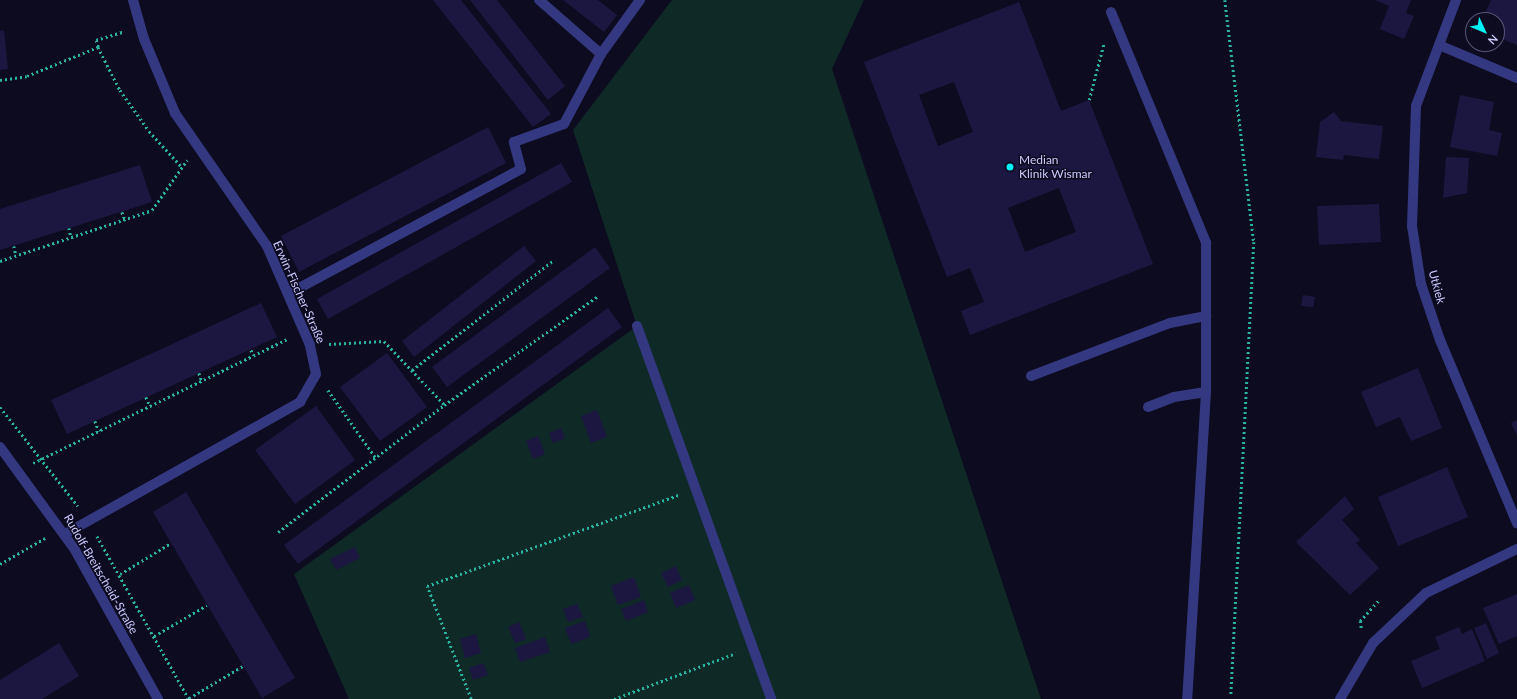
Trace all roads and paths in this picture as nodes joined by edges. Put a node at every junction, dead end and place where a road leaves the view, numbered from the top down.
1 (133, 0) edge
2 (539, 0) edge
3 (640, 0) edge
4 (1226, 0) edge
5 (1456, 0) edge
6 (1112, 12) joint
7 (140, 26) junction
8 (1439, 45) junction
9 (98, 47) junction
10 (601, 54) junction
11 (1517, 78) edge
12 (0, 80) edge
13 (1089, 100) dead end
14 (200, 152) junction
15 (181, 166) junction
16 (122, 212) dead end
17 (125, 219) junction
18 (69, 228) dead end
19 (71, 237) junction
20 (14, 246) dead end
21 (16, 255) junction
22 (0, 260) edge
23 (554, 260) dead end
24 (288, 294) junction
25 (598, 296) dead end
26 (1206, 316) junction
27 (637, 326) dead end
28 (304, 331) junction
29 (310, 345) junction
30 (251, 350) dead end
31 (254, 355) junction
32 (412, 370) junction
33 (199, 373) dead end
34 (316, 374) junction
35 (1031, 376) dead end
36 (202, 381) junction
37 (1206, 392) junction
38 (146, 397) dead end
39 (444, 404) junction
40 (150, 406) junction
41 (0, 407) edge
42 (1148, 408) dead end
43 (95, 421) dead end
44 (99, 431) junction
45 (0, 447) edge
46 (376, 458) junction
47 (42, 459) junction
48 (17, 471) junction
49 (694, 490) junction
50 (88, 522) junction
51 (1517, 523) edge
52 (63, 531) junction
53 (278, 532) dead end
54 (171, 543) dead end
55 (1517, 549) edge
56 (0, 564) edge
57 (120, 574) junction
58 (207, 605) dead end
59 (154, 636) junction
60 (751, 648) junction
61 (243, 666) dead end
62 (1231, 696) dead end
63 (189, 698) edge
64 (158, 699) edge
65 (471, 699) edge
66 (614, 699) edge
67 (771, 699) edge
68 (1187, 699) edge
69 (1340, 699) edge

1 - 7 street, Erwin-Fischer-Straße
2 - 10 street
3 - 10 street
4 - 62 path
5 - 8 street, Utkiek
6 - 13 path
6 - 26 street
7 - 9 path
7 - 14 street, Erwin-Fischer-Straße
8 - 11 street
8 - 51 street, Utkiek
9 - 12 path
9 - 15 path
10 - 24 street
14 - 15 path
14 - 24 street, Erwin-Fischer-Straße
15 - 17 path
16 - 17 path
17 - 19 path
18 - 19 path
19 - 21 path
20 - 21 path
21 - 22 path
23 - 32 path
24 - 28 street, Erwin-Fischer-Straße
25 - 39 path
26 - 35 street
26 - 37 street
27 - 49 street
28 - 29 street, Erwin-Fischer-Straße
28 - 31 path
29 - 32 path
29 - 34 street, Erwin-Fischer-Straße
30 - 31 path
31 - 36 path
32 - 39 path
33 - 36 path
34 - 46 path
34 - 50 street
36 - 40 path
37 - 42 street
37 - 68 street
38 - 40 path
39 - 46 path
40 - 44 path
41 - 47 path
43 - 44 path
44 - 47 path
45 - 48 street, Rudolf-Breitscheid-Straße
46 - 53 path
47 - 48 path
47 - 50 path
48 - 52 street, Rudolf-Breitscheid-Straße
49 - 60 street
49 - 65 path
50 - 52 street
50 - 57 path
52 - 56 path
52 - 64 street, Rudolf-Breitscheid-Straße
54 - 57 path
55 - 69 street
57 - 59 path
58 - 59 path
59 - 63 path
60 - 66 path
60 - 67 street
61 - 63 path

